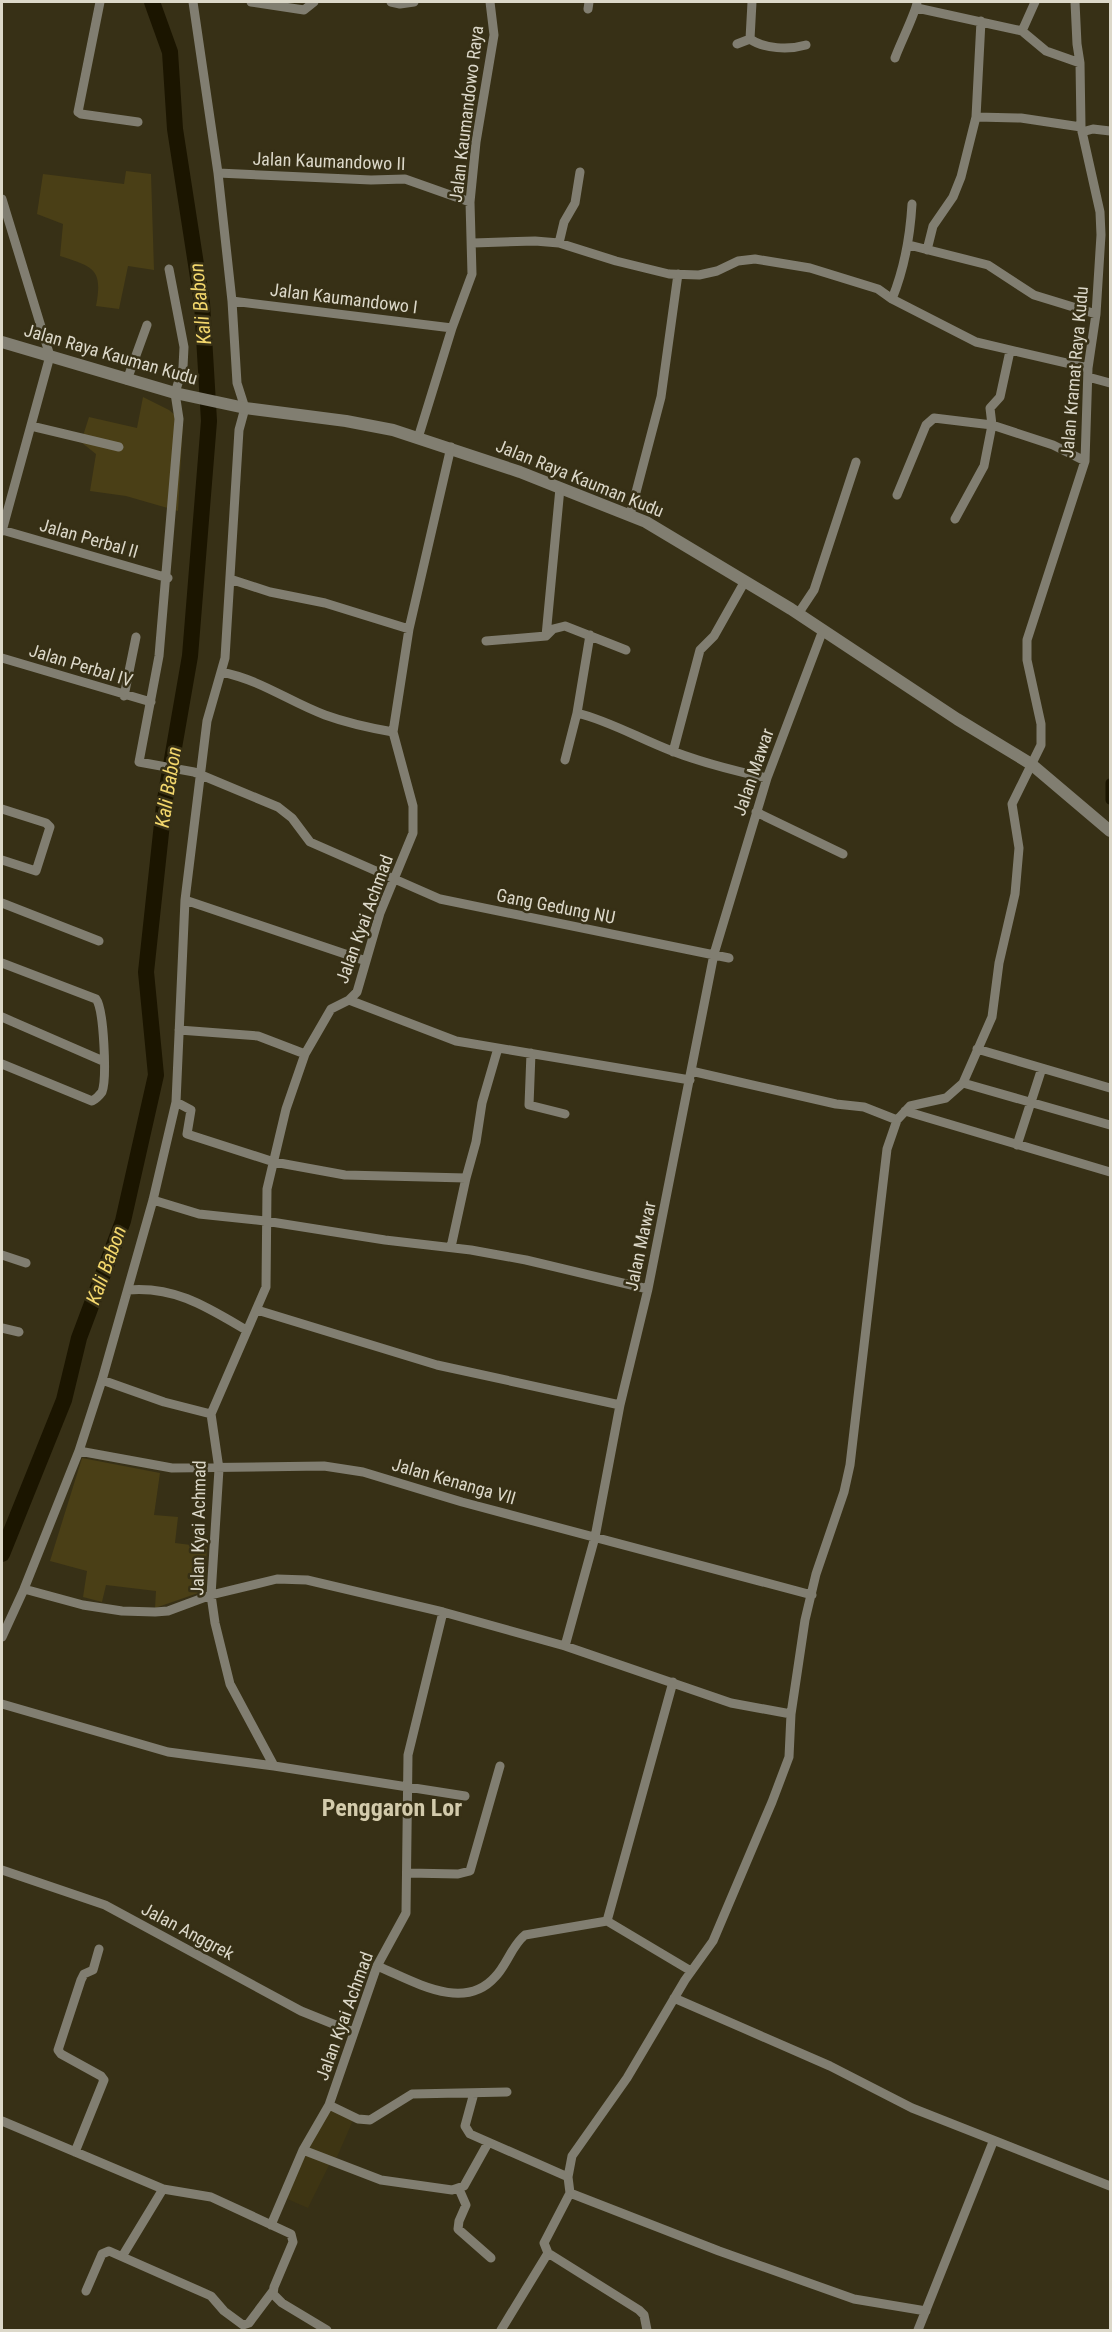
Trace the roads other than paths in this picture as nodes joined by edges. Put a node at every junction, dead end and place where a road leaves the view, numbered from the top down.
1 (100, 2) edge
2 (193, 2) edge
3 (251, 2) edge
4 (314, 2) edge
5 (391, 2) edge
6 (414, 2) edge
7 (490, 2) edge
8 (752, 2) edge
9 (1035, 2) edge
10 (1075, 2) edge
11 (917, 5) edge
12 (981, 21) junction
13 (1022, 31) junction
14 (750, 39) junction
15 (737, 44) dead end
16 (806, 45) dead end
17 (895, 57) dead end
18 (1080, 63) junction
19 (975, 117) junction
20 (138, 122) dead end
21 (1082, 129) junction
22 (1110, 131) edge
23 (580, 172) dead end
24 (218, 173) junction
25 (2, 199) edge
26 (470, 202) junction
27 (912, 204) dead end
28 (4, 214) edge
29 (473, 243) junction
30 (559, 243) junction
31 (909, 245) junction
32 (927, 250) junction
33 (169, 268) dead end
34 (678, 274) junction
35 (892, 299) junction
36 (232, 301) junction
37 (1096, 314) junction
38 (147, 325) dead end
39 (452, 328) junction
40 (2, 342) edge
41 (1010, 351) junction
42 (50, 356) junction
43 (1088, 372) junction
44 (127, 380) junction
45 (1110, 383) edge
46 (176, 393) junction
47 (241, 407) junction
48 (992, 425) junction
49 (31, 426) junction
50 (418, 438) junction
51 (119, 447) dead end
52 (452, 447) junction
53 (1085, 461) junction
54 (856, 462) dead end
55 (560, 488) junction
56 (897, 495) dead end
57 (630, 515) junction
58 (955, 519) dead end
59 (2, 530) edge
60 (168, 578) junction
61 (230, 579) junction
62 (745, 581) junction
63 (798, 614) junction
64 (409, 629) junction
65 (823, 630) junction
66 (590, 635) junction
67 (546, 636) junction
68 (136, 637) dead end
69 (486, 641) dead end
70 (626, 650) dead end
71 (2, 658) edge
72 (221, 672) junction
73 (124, 696) junction
74 (150, 702) junction
75 (577, 713) junction
76 (393, 732) junction
77 (673, 752) junction
78 (565, 760) dead end
79 (1031, 764) junction
80 (196, 773) junction
81 (767, 778) junction
82 (2, 809) edge
83 (756, 812) junction
84 (1108, 829) edge
85 (843, 854) dead end
86 (2, 860) edge
87 (394, 880) junction
88 (185, 900) junction
89 (2, 903) edge
90 (99, 941) dead end
91 (714, 954) junction
92 (729, 958) dead end
93 (366, 961) junction
94 (2, 963) edge
95 (349, 1000) junction
96 (2, 1017) edge
97 (179, 1030) junction
98 (498, 1048) junction
99 (977, 1049) junction
100 (531, 1053) junction
101 (305, 1054) junction
102 (103, 1061) junction
103 (2, 1064) edge
104 (1042, 1068) junction
105 (691, 1076) junction
106 (963, 1083) junction
107 (1110, 1088) edge
108 (176, 1102) junction
109 (1032, 1103) junction
110 (905, 1110) junction
111 (565, 1114) dead end
112 (897, 1120) junction
113 (1110, 1125) edge
114 (1017, 1145) junction
115 (274, 1162) junction
116 (1110, 1172) edge
117 (466, 1178) junction
118 (153, 1200) junction
119 (265, 1221) junction
120 (452, 1247) junction
121 (2, 1255) edge
122 (26, 1263) dead end
123 (648, 1289) junction
124 (128, 1290) junction
125 (257, 1310) junction
126 (2, 1328) edge
127 (246, 1330) junction
128 (19, 1332) dead end
129 (102, 1380) junction
130 (620, 1405) junction
131 (211, 1414) junction
132 (79, 1451) junction
133 (219, 1468) junction
134 (595, 1537) junction
135 (24, 1589) junction
136 (211, 1595) junction
137 (812, 1595) junction
138 (443, 1612) junction
139 (2, 1637) edge
140 (565, 1646) junction
141 (673, 1682) junction
142 (2, 1704) edge
143 (791, 1714) junction
144 (274, 1766) junction
145 (500, 1766) dead end
146 (407, 1786) junction
147 (465, 1796) dead end
148 (2, 1870) edge
149 (408, 1873) junction
150 (607, 1921) junction
151 (99, 1950) dead end
152 (377, 1966) junction
153 (691, 1971) junction
154 (674, 1998) junction
155 (353, 2032) junction
156 (507, 2092) dead end
157 (474, 2093) junction
158 (328, 2105) junction
159 (2, 2121) edge
160 (993, 2142) junction
161 (488, 2143) junction
162 (303, 2150) junction
163 (75, 2152) junction
164 (568, 2177) junction
165 (1110, 2186) edge
166 (459, 2188) junction
167 (163, 2189) junction
168 (570, 2193) junction
169 (271, 2225) junction
170 (548, 2253) junction
171 (123, 2255) junction
172 (491, 2258) dead end
173 (86, 2290) dead end
174 (273, 2291) junction
175 (926, 2311) junction
176 (327, 2331) edge
177 (501, 2331) edge
178 (647, 2331) edge
179 (918, 2331) edge

1 - 20 street
2 - 24 street
3 - 4 street
5 - 6 street
7 - 26 street, Jalan Kaumandowo Raya
8 - 14 street
9 - 13 street
10 - 18 street, Jalan Kramat Raya Kudu
11 - 12 street
11 - 17 street
12 - 13 street
12 - 19 street
13 - 18 street
14 - 15 street
14 - 16 street
18 - 21 street, Jalan Kramat Raya Kudu
19 - 21 street
19 - 32 street
21 - 22 street
21 - 37 street, Jalan Kramat Raya Kudu
23 - 30 street
24 - 26 street, Jalan Kaumandowo II
24 - 36 street
25 - 28 street
26 - 29 street, Jalan Kaumandowo Raya
27 - 31 street
28 - 42 street
29 - 30 street
29 - 39 street, Jalan Kaumandowo Raya
30 - 34 street
31 - 32 street
31 - 35 street
32 - 37 street
33 - 46 street
34 - 35 street
34 - 57 street
35 - 41 street
36 - 39 street, Jalan Kaumandowo I
36 - 47 street
37 - 43 street, Jalan Kramat Raya Kudu
38 - 44 street
39 - 50 street, Jalan Kaumandowo Raya
40 - 42 street, Jalan Raya Kauman Kudu
41 - 43 street
41 - 48 street
42 - 44 street, Jalan Raya Kauman Kudu
42 - 49 street
43 - 45 street
43 - 53 street, Jalan Kramat Raya Kudu
44 - 46 street, Jalan Raya Kauman Kudu
46 - 47 street, Jalan Raya Kauman Kudu
46 - 60 street
47 - 50 street, Jalan Raya Kauman Kudu
47 - 61 street
48 - 53 street
48 - 56 street
48 - 58 street
49 - 51 street
49 - 59 street
50 - 52 street, Jalan Raya Kauman Kudu
52 - 55 street, Jalan Raya Kauman Kudu
52 - 64 street, Jalan Kyai Achmad
53 - 79 street, Jalan Kramat Raya Kudu
54 - 63 street
55 - 57 street, Jalan Raya Kauman Kudu
55 - 67 street
57 - 62 street, Jalan Raya Kauman Kudu
59 - 60 street, Jalan Perbal II
60 - 74 street
61 - 64 street
61 - 72 street
62 - 63 street, Jalan Raya Kauman Kudu
62 - 77 street
63 - 65 street, Jalan Raya Kauman Kudu
64 - 76 street, Jalan Kyai Achmad
65 - 79 street, Jalan Raya Kauman Kudu
65 - 81 street, Jalan Mawar
66 - 67 street
66 - 70 street
66 - 75 street
67 - 69 street
68 - 73 street
71 - 73 street, Jalan Perbal IV
72 - 76 street
72 - 80 street
73 - 74 street, Jalan Perbal IV
74 - 80 street, Gang Gedung NU
75 - 77 street
75 - 78 street
76 - 87 street, Jalan Kyai Achmad
77 - 81 street
79 - 84 street, Jalan Raya Kauman Kudu
79 - 99 street, Jalan Kramat Raya Kudu
80 - 87 street, Gang Gedung NU
80 - 88 street
81 - 83 street, Jalan Mawar
82 - 86 street
83 - 85 street
83 - 91 street, Jalan Mawar
87 - 91 street, Gang Gedung NU
87 - 93 street, Jalan Kyai Achmad
88 - 93 street
88 - 97 street
89 - 90 street
91 - 92 street, Gang Gedung NU
91 - 105 street, Jalan Mawar
93 - 95 street, Jalan Kyai Achmad
94 - 102 street
95 - 98 street
95 - 101 street, Jalan Kyai Achmad
96 - 102 street
97 - 101 street
97 - 108 street
98 - 100 street
98 - 117 street
99 - 104 street
99 - 106 street, Jalan Kramat Raya Kudu
100 - 105 street
100 - 111 street
101 - 115 street, Jalan Kyai Achmad
102 - 103 street
104 - 107 street
104 - 109 street
105 - 112 street
105 - 123 street, Jalan Mawar
106 - 109 street
106 - 110 street
108 - 115 street
108 - 118 street
109 - 113 street
109 - 114 street
110 - 112 street
110 - 114 street
112 - 137 street
114 - 116 street
115 - 117 street
115 - 119 street, Jalan Kyai Achmad
117 - 120 street
118 - 119 street
118 - 124 street
119 - 120 street
119 - 125 street, Jalan Kyai Achmad
120 - 123 street
121 - 122 street
123 - 130 street, Jalan Mawar
124 - 127 street
124 - 129 street
125 - 127 street, Jalan Kyai Achmad
125 - 130 street
126 - 128 street
127 - 131 street, Jalan Kyai Achmad
129 - 131 street
129 - 132 street
130 - 134 street, Jalan Mawar
131 - 133 street, Jalan Kyai Achmad
132 - 133 street, Jalan Kenanga VII
132 - 135 street
133 - 134 street, Jalan Kenanga VII
133 - 136 street, Jalan Kyai Achmad
134 - 137 street, Jalan Kenanga VII
134 - 140 street, Jalan Mawar
135 - 136 street
135 - 139 street
136 - 138 street
136 - 144 street, Jalan Kyai Achmad
137 - 143 street
138 - 140 street
138 - 146 street, Jalan Kyai Achmad
140 - 141 street
141 - 143 street
141 - 150 street
142 - 144 street
143 - 153 street
144 - 146 street
145 - 149 street
146 - 147 street
146 - 149 street, Jalan Kyai Achmad
148 - 155 street, Jalan Anggrek
149 - 152 street, Jalan Kyai Achmad
150 - 152 street
150 - 153 street
151 - 163 street
152 - 155 street, Jalan Kyai Achmad
153 - 154 street
154 - 160 street
154 - 164 street
155 - 158 street, Jalan Kyai Achmad
156 - 157 street
157 - 158 street
157 - 161 street
158 - 162 street, Jalan Kyai Achmad
159 - 163 street
160 - 165 street
160 - 175 street
161 - 164 street
161 - 166 street
162 - 166 street
162 - 169 street, Jalan Kyai Achmad
163 - 167 street
164 - 168 street
166 - 172 street
167 - 169 street
167 - 171 street
168 - 170 street
168 - 175 street
169 - 174 street
170 - 177 street
170 - 178 street
171 - 173 street
171 - 174 street
174 - 176 street
175 - 179 street

